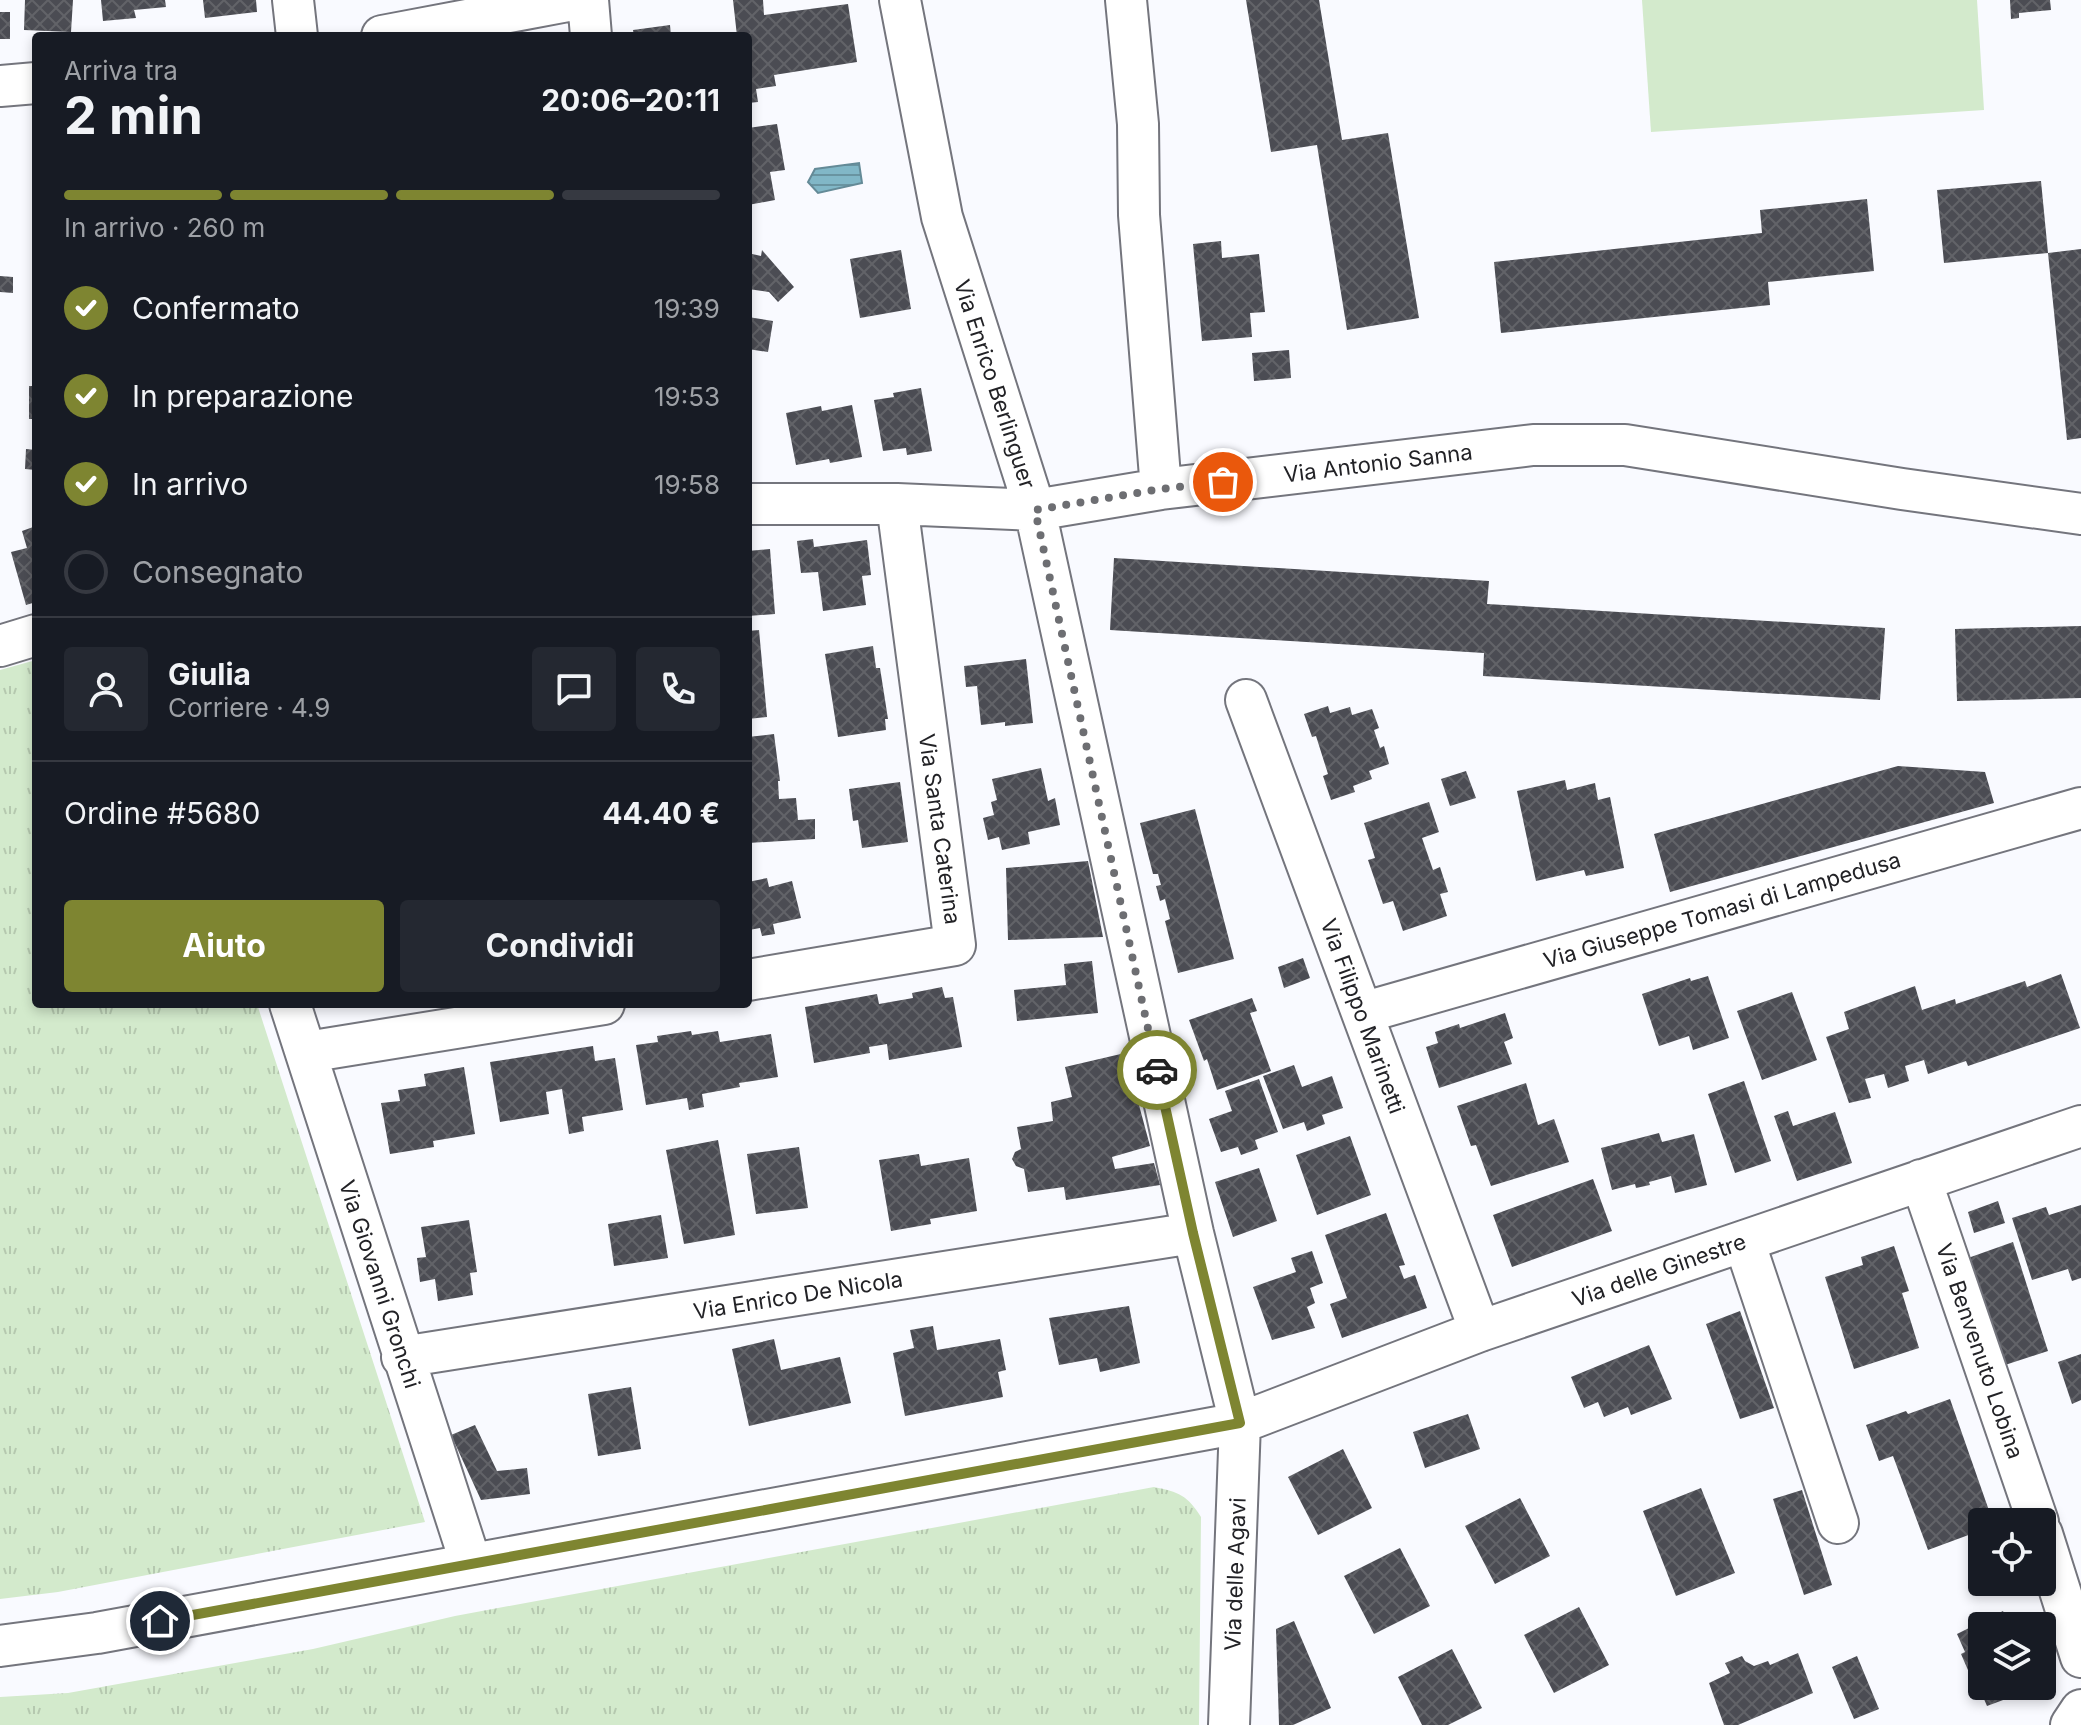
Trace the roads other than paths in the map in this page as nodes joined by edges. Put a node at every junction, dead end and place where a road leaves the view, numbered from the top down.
1 (293, 0) edge
2 (573, 0) edge
3 (588, 0) edge
4 (900, 0) edge
5 (1126, 0) edge
6 (297, 32) edge
7 (403, 32) edge
8 (591, 32) edge
9 (32, 83) edge
10 (0, 86) edge
11 (1161, 489) junction
12 (752, 504) edge
13 (897, 504) junction
14 (1035, 510) junction
15 (2081, 514) edge
16 (32, 636) edge
17 (0, 646) edge
18 (1246, 700) dead end
19 (2081, 808) edge
20 (752, 979) edge
21 (291, 1008) edge
22 (579, 1008) edge
23 (1362, 1013) junction
24 (307, 1052) junction
25 (2081, 1126) edge
26 (1921, 1180) junction
27 (1193, 1233) junction
28 (1744, 1241) junction
29 (1480, 1331) junction
30 (402, 1357) junction
31 (1240, 1423) junction
32 (2033, 1508) edge
33 (1838, 1523) dead end
34 (471, 1564) junction
35 (2056, 1573) edge
36 (2079, 1638) edge
37 (0, 1646) edge
38 (2081, 1710) edge
39 (1229, 1725) edge
40 (2071, 1725) edge

1 - 6 street
2 - 7 street
3 - 8 street
4 - 14 street, Via Enrico Berlinguer
5 - 11 street
9 - 10 street
11 - 14 street, Via Antonio Sanna
11 - 15 street, Via Antonio Sanna
12 - 13 street, Via Antonio Sanna
13 - 14 street, Via Antonio Sanna
13 - 20 street, Via Santa Caterina
14 - 27 street, Via Enrico Berlinguer
16 - 17 street
18 - 23 street, Via Filippo Marinetti
19 - 23 street, Via Giuseppe Tomasi di Lampedusa
21 - 24 street, Via Giovanni Gronchi
22 - 24 street
23 - 29 street, Via Filippo Marinetti
24 - 30 street, Via Giovanni Gronchi
25 - 26 street, Via delle Ginestre
26 - 28 street, Via delle Ginestre
26 - 32 street, Via Benvenuto Lobina
27 - 30 street, Via Enrico De Nicola
27 - 31 street, Via Enrico Berlinguer
28 - 29 street, Via delle Ginestre
28 - 33 street
29 - 31 street, Via delle Ginestre
30 - 34 street, Via Giovanni Gronchi
31 - 34 street, Via delle Ginestre
31 - 39 street, Via delle Agavi
34 - 37 street, Via delle Ginestre
35 - 36 street
38 - 40 street

